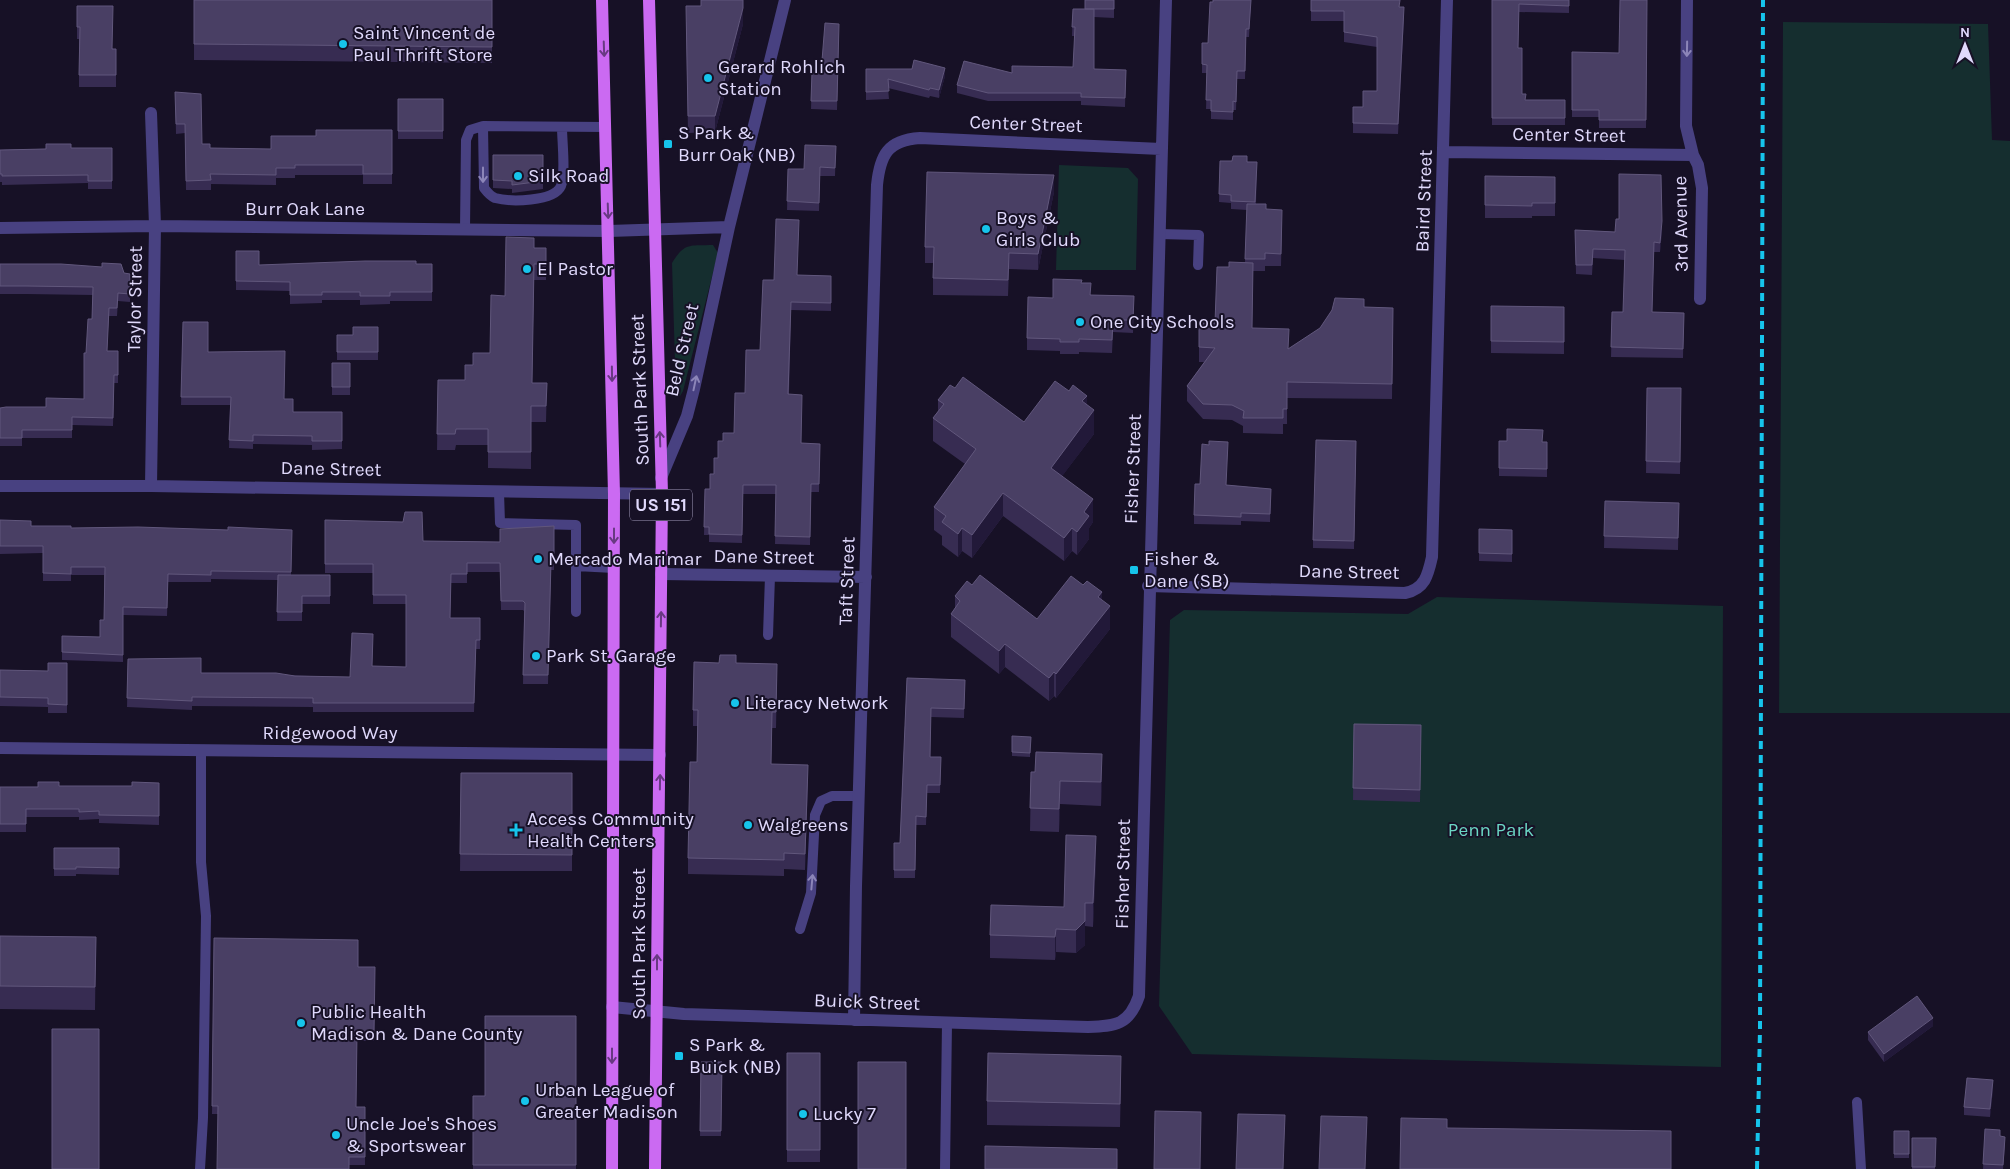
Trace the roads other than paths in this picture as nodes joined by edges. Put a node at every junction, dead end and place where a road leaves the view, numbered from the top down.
1 (602, 0) edge
2 (649, 0) edge
3 (785, 0) edge
4 (1166, 0) edge
5 (1447, 0) edge
6 (1687, 0) edge
7 (151, 113) dead end
8 (483, 126) junction
9 (562, 127) junction
10 (606, 127) junction
11 (891, 147) joint
12 (1161, 149) junction
13 (1445, 152) junction
14 (1693, 154) junction
15 (155, 226) junction
16 (729, 227) junction
17 (0, 228) edge
18 (465, 229) junction
19 (654, 230) junction
20 (609, 231) junction
21 (1159, 234) junction
22 (1198, 265) dead end
23 (1700, 299) dead end
24 (1436, 402) joint
25 (661, 478) junction
26 (0, 486) edge
27 (151, 486) junction
28 (499, 492) junction
29 (614, 494) junction
30 (662, 494) junction
31 (576, 566) junction
32 (614, 568) junction
33 (661, 574) junction
34 (770, 576) junction
35 (866, 577) junction
36 (1148, 586) junction
37 (576, 612) dead end
38 (768, 635) dead end
39 (0, 748) edge
40 (202, 750) junction
41 (614, 755) junction
42 (660, 755) junction
43 (859, 796) junction
44 (800, 929) dead end
45 (612, 1007) junction
46 (657, 1010) junction
47 (854, 1020) junction
48 (1121, 1022) joint
49 (947, 1023) junction
50 (1857, 1102) dead end
51 (200, 1169) edge
52 (612, 1169) edge
53 (655, 1169) edge
54 (945, 1169) edge
55 (1861, 1169) edge

1 -> 10 main road, South Park Street / US 151
2 - 19 main road, South Park Street / US 151
3 - 16 street, Beld Street
4 - 12 street, Fisher Street
5 - 13 street, Baird Street
6 -> 14 street, 3rd Avenue
7 - 15 street, Taylor Street
8 - 9 lane
8 -> 9 lane
8 - 18 lane
9 - 10 lane
10 -> 20 main road, South Park Street / US 151
11 - 12 street, Center Street
11 - 35 street, Taft Street
12 - 21 street, Fisher Street
13 - 14 street, Center Street
13 - 24 street, Baird Street
14 - 23 street, 3rd Avenue
15 - 17 street, Burr Oak Lane
15 - 18 street, Burr Oak Lane
15 - 27 street, Taylor Street
16 - 19 street
25 -> 16 street, Beld Street
18 - 20 street, Burr Oak Lane
19 - 20 street
25 -> 19 main road, South Park Street / US 151
20 -> 29 main road, South Park Street / US 151
21 - 22 lane
21 - 36 street, Fisher Street
24 - 36 street, Dane Street
25 - 30 main road, South Park Street / US 151
26 - 27 street, Dane Street
27 - 28 street, Dane Street
28 - 29 street, Dane Street
28 - 31 lane
29 - 30 street, Dane Street
29 -> 32 main road, South Park Street / US 151
30 - 33 main road, South Park Street / US 151
31 - 32 lane
31 - 37 lane
32 - 41 main road, South Park Street / US 151
33 - 34 street, Dane Street
42 -> 33 main road, South Park Street / US 151
34 - 35 street, Dane Street
34 - 38 lane
35 - 43 street, Taft Street
36 - 48 street, Fisher Street
39 - 40 street, Ridgewood Way
40 - 41 street, Ridgewood Way
40 - 51 lane
41 - 42 street, Ridgewood Way
41 - 45 main road, South Park Street / US 151
46 -> 42 main road, South Park Street / US 151
44 -> 43 lane
43 - 47 street, Taft Street
45 - 46 street, Buick Street
45 -> 52 main road, South Park Street / US 151
46 - 47 street, Buick Street
46 - 53 main road, South Park Street / US 151
47 - 49 street, Buick Street
48 - 49 street, Buick Street
49 - 54 lane
50 - 55 lane

